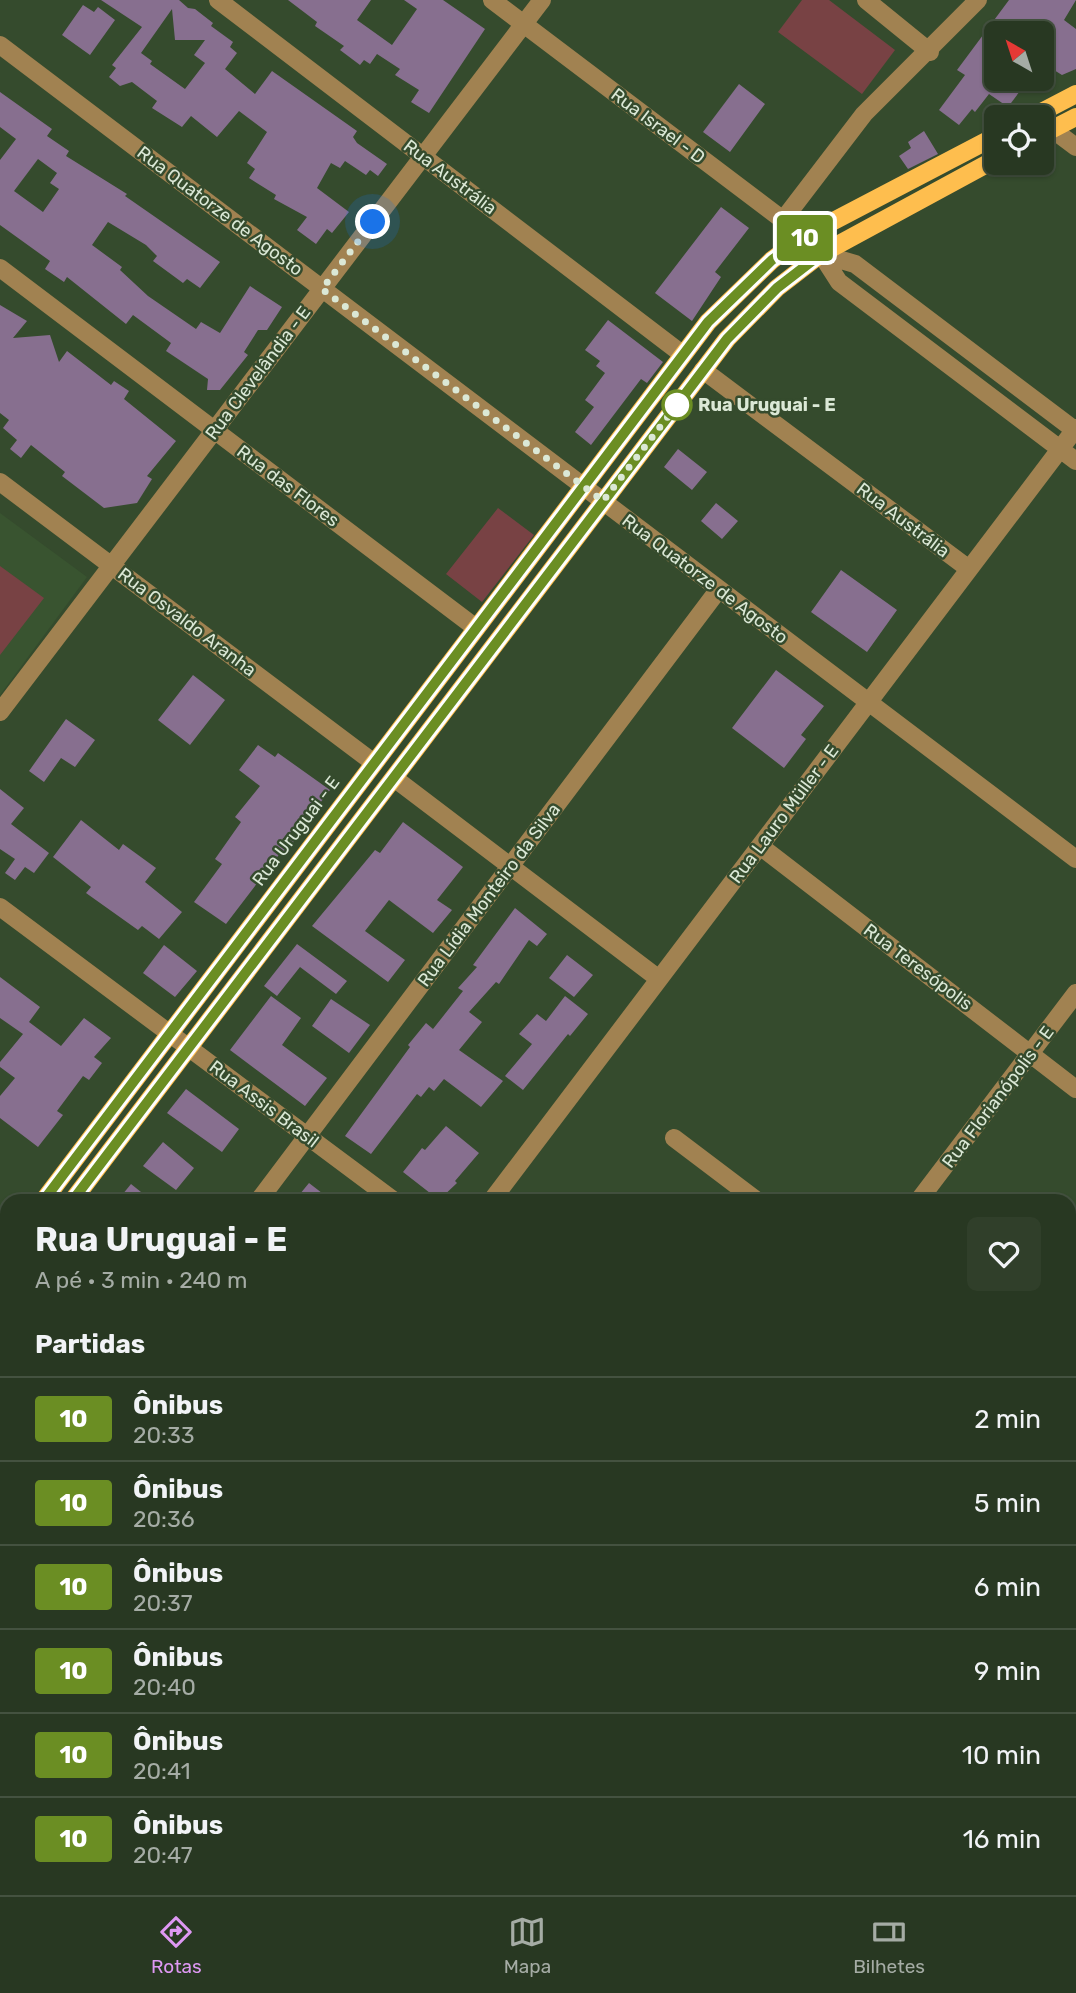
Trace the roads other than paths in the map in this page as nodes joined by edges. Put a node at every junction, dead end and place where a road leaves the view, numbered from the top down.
1 (218, 0) edge
2 (492, 0) edge
3 (542, 0) edge
4 (866, 0) edge
5 (978, 0) edge
6 (523, 23) junction
7 (0, 45) edge
8 (930, 52) junction
9 (1076, 94) edge
10 (1054, 106) edge
11 (1076, 117) edge
12 (1054, 128) edge
13 (1054, 135) edge
14 (984, 142) edge
15 (1076, 146) edge
16 (423, 156) junction
17 (984, 166) edge
18 (783, 220) junction
19 (803, 237) junction
20 (821, 254) junction
21 (0, 268) edge
22 (322, 289) junction
23 (682, 354) junction
24 (703, 370) junction
25 (215, 430) junction
26 (1075, 430) edge
27 (1060, 449) junction
28 (1076, 461) edge
29 (0, 482) edge
30 (583, 486) junction
31 (603, 501) junction
32 (110, 565) junction
33 (969, 569) junction
34 (719, 589) junction
35 (476, 628) junction
36 (869, 702) junction
37 (0, 712) edge
38 (374, 763) junction
39 (394, 778) junction
40 (760, 846) junction
41 (1076, 859) edge
42 (510, 866) junction
43 (0, 907) edge
44 (659, 979) junction
45 (1076, 993) edge
46 (170, 1033) junction
47 (189, 1047) junction
48 (1030, 1054) junction
49 (1076, 1089) edge
50 (308, 1136) junction
51 (674, 1138) dead end
52 (49, 1194) edge
53 (78, 1194) edge
54 (264, 1194) edge
55 (385, 1194) edge
56 (497, 1194) edge
57 (748, 1194) edge
58 (924, 1194) edge

1 - 16 street, Rua Austrália
2 - 6 street, Rua Israel - D
3 - 6 street, Rua Clevelândia - E
4 - 8 street
5 - 8 street
6 - 16 street, Rua Clevelândia - E
6 - 18 street, Rua Israel - D
7 - 22 street, Rua Quatorze de Agosto
8 - 18 street
9 - 10 main road
11 - 12 main road
13 - 15 street
14 - 19 main road, Rua Uruguai - E
16 - 22 street, Rua Clevelândia - E
16 - 23 street, Rua Austrália
17 - 20 main road
18 - 19 street, Rua Israel - D
19 - 20 street, Rua Israel - D
19 - 23 main road, Rua Uruguai - E
20 - 24 main road
20 - 26 street, Rua Israel - D
20 - 27 street, Rua Israel - D
21 - 25 street, Rua das Flores
22 - 25 street, Rua Clevelândia - E
22 - 30 street, Rua Quatorze de Agosto
23 - 30 main road, Rua Uruguai - E
24 - 31 main road
24 - 33 street, Rua Austrália
25 - 32 street, Rua Clevelândia - E
25 - 35 street, Rua das Flores
26 - 27 street, Rua Lauro Müller - E
27 - 28 street, Rua Israel - D
27 - 33 street, Rua Lauro Müller - E
29 - 32 street, Rua Osvaldo Aranha
30 - 31 street, Rua Quatorze de Agosto
30 - 35 main road, Rua Uruguai - E
31 - 34 street, Rua Quatorze de Agosto
31 - 39 main road
32 - 37 street, Rua Clevelândia - E
32 - 38 street, Rua Osvaldo Aranha
33 - 36 street, Rua Lauro Müller - E
34 - 36 street, Rua Quatorze de Agosto
34 - 42 street, Rua Lídia Monteiro da Silva
35 - 38 main road, Rua Uruguai - E
36 - 40 street, Rua Lauro Müller - E
36 - 41 street, Rua Quatorze de Agosto
38 - 46 main road, Rua Uruguai - E
39 - 42 street
39 - 47 main road
40 - 44 street, Rua Lauro Müller - E
40 - 48 street, Rua Teresópolis
42 - 44 street
42 - 50 street, Rua Lídia Monteiro da Silva
43 - 46 street, Rua Assis Brasil
44 - 56 street, Rua Lauro Müller - E
45 - 48 street, Rua Florianópolis - E
46 - 47 street, Rua Assis Brasil
46 - 52 main road, Rua Uruguai - E
47 - 50 street, Rua Assis Brasil
47 - 53 main road
48 - 49 street, Rua Teresópolis
48 - 58 street, Rua Florianópolis - E
50 - 54 street, Rua Lídia Monteiro da Silva
50 - 55 street, Rua Assis Brasil
51 - 57 street

